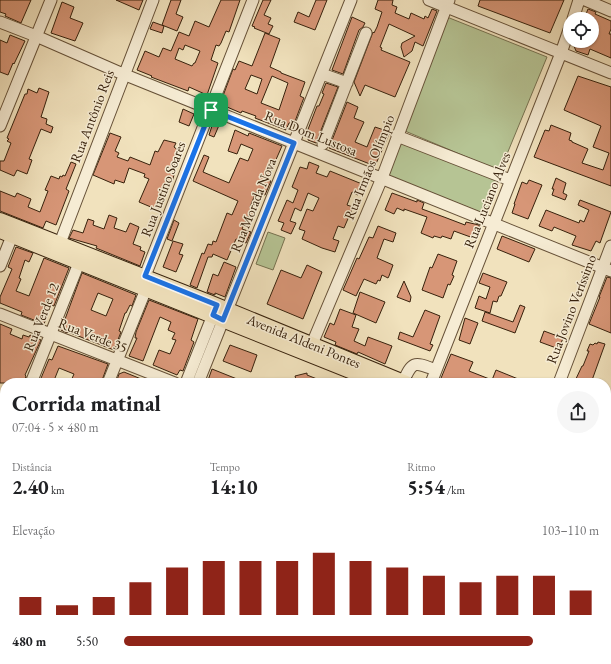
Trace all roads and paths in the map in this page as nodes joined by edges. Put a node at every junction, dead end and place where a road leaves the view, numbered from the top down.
1 (51, 0) edge
2 (153, 0) edge
3 (253, 0) edge
4 (351, 0) edge
5 (429, 0) edge
6 (580, 0) edge
7 (585, 0) edge
8 (448, 3) edge
9 (611, 10) edge
10 (576, 12) edge
11 (0, 22) edge
12 (366, 33) dead end
13 (36, 36) junction
14 (563, 48) edge
15 (561, 54) junction
16 (611, 73) edge
17 (123, 74) junction
18 (322, 74) junction
19 (347, 83) junction
20 (211, 110) junction
21 (0, 126) edge
22 (398, 136) junction
23 (294, 143) junction
24 (323, 144) dead end
25 (382, 178) junction
26 (510, 180) junction
27 (0, 220) edge
28 (493, 223) junction
29 (6, 233) edge
30 (60, 243) junction
31 (611, 246) edge
32 (79, 262) junction
33 (0, 266) edge
34 (607, 270) edge
35 (146, 283) junction
36 (220, 312) junction
37 (0, 314) edge
38 (50, 334) junction
39 (312, 344) junction
40 (117, 360) junction
41 (436, 370) junction
42 (33, 378) edge
43 (110, 378) edge
44 (162, 378) edge
45 (188, 378) edge
46 (200, 378) edge
47 (369, 378) edge
48 (394, 378) edge
49 (406, 378) edge
50 (433, 378) edge
51 (561, 378) edge

1 - 13 street
2 - 17 street, Rua Antônio Reis
3 - 20 street, Rua Justino Soares
4 - 18 street, Rua Morada Nova
5 - 8 street
6 - 10 street
7 - 9 street
8 - 15 street
8 - 22 street, Rua Irmãos Olímpio
11 - 13 street, Rua Dom Lustosa
12 - 19 street
13 - 17 street, Rua Dom Lustosa
13 - 21 street
14 - 15 street, Rua Luciano Alves
15 - 16 street
15 - 26 street, Rua Luciano Alves
17 - 20 street, Rua Dom Lustosa
17 - 30 street, Rua Antônio Reis
18 - 19 street
18 - 23 street, Rua Morada Nova
19 - 24 street
20 - 23 street, Rua Dom Lustosa
20 - 35 street, Rua Justino Soares
22 - 25 street, Rua Irmãos Olímpio
22 - 26 street
23 - 25 street, Rua Dom Lustosa
23 - 36 street, Rua Morada Nova
25 - 28 street, Rua Dom Lustosa
25 - 39 street, Rua Irmãos Olímpio
26 - 28 street, Rua Luciano Alves
27 - 30 main road, Avenida Aldeni Pontes
28 - 34 street, Rua Dom Lustosa
28 - 41 street, Rua Luciano Alves
29 - 32 main road, Avenida Aldeni Pontes
29 - 33 street
30 - 35 main road, Avenida Aldeni Pontes
31 - 34 street, Rua Jovino Veríssimo
32 - 35 main road, Avenida Aldeni Pontes
32 - 38 street, Rua Verde 12
34 - 51 street, Rua Jovino Veríssimo
35 - 36 main road, Avenida Aldeni Pontes
35 - 40 street, Rua Justino Soares
36 - 39 main road, Avenida Aldeni Pontes
36 - 45 street
36 - 46 street
36 - 47 main road, Avenida Aldeni Pontes
37 - 38 street, Rua Verde 35
38 - 40 street, Rua Verde 35
38 - 42 street, Rua Verde 12
39 - 48 main road, Avenida Aldeni Pontes
40 - 43 street, Rua Justino Soares
40 - 44 street, Rua Verde 35
41 - 49 street
41 - 50 street, Rua Luciano Alves

